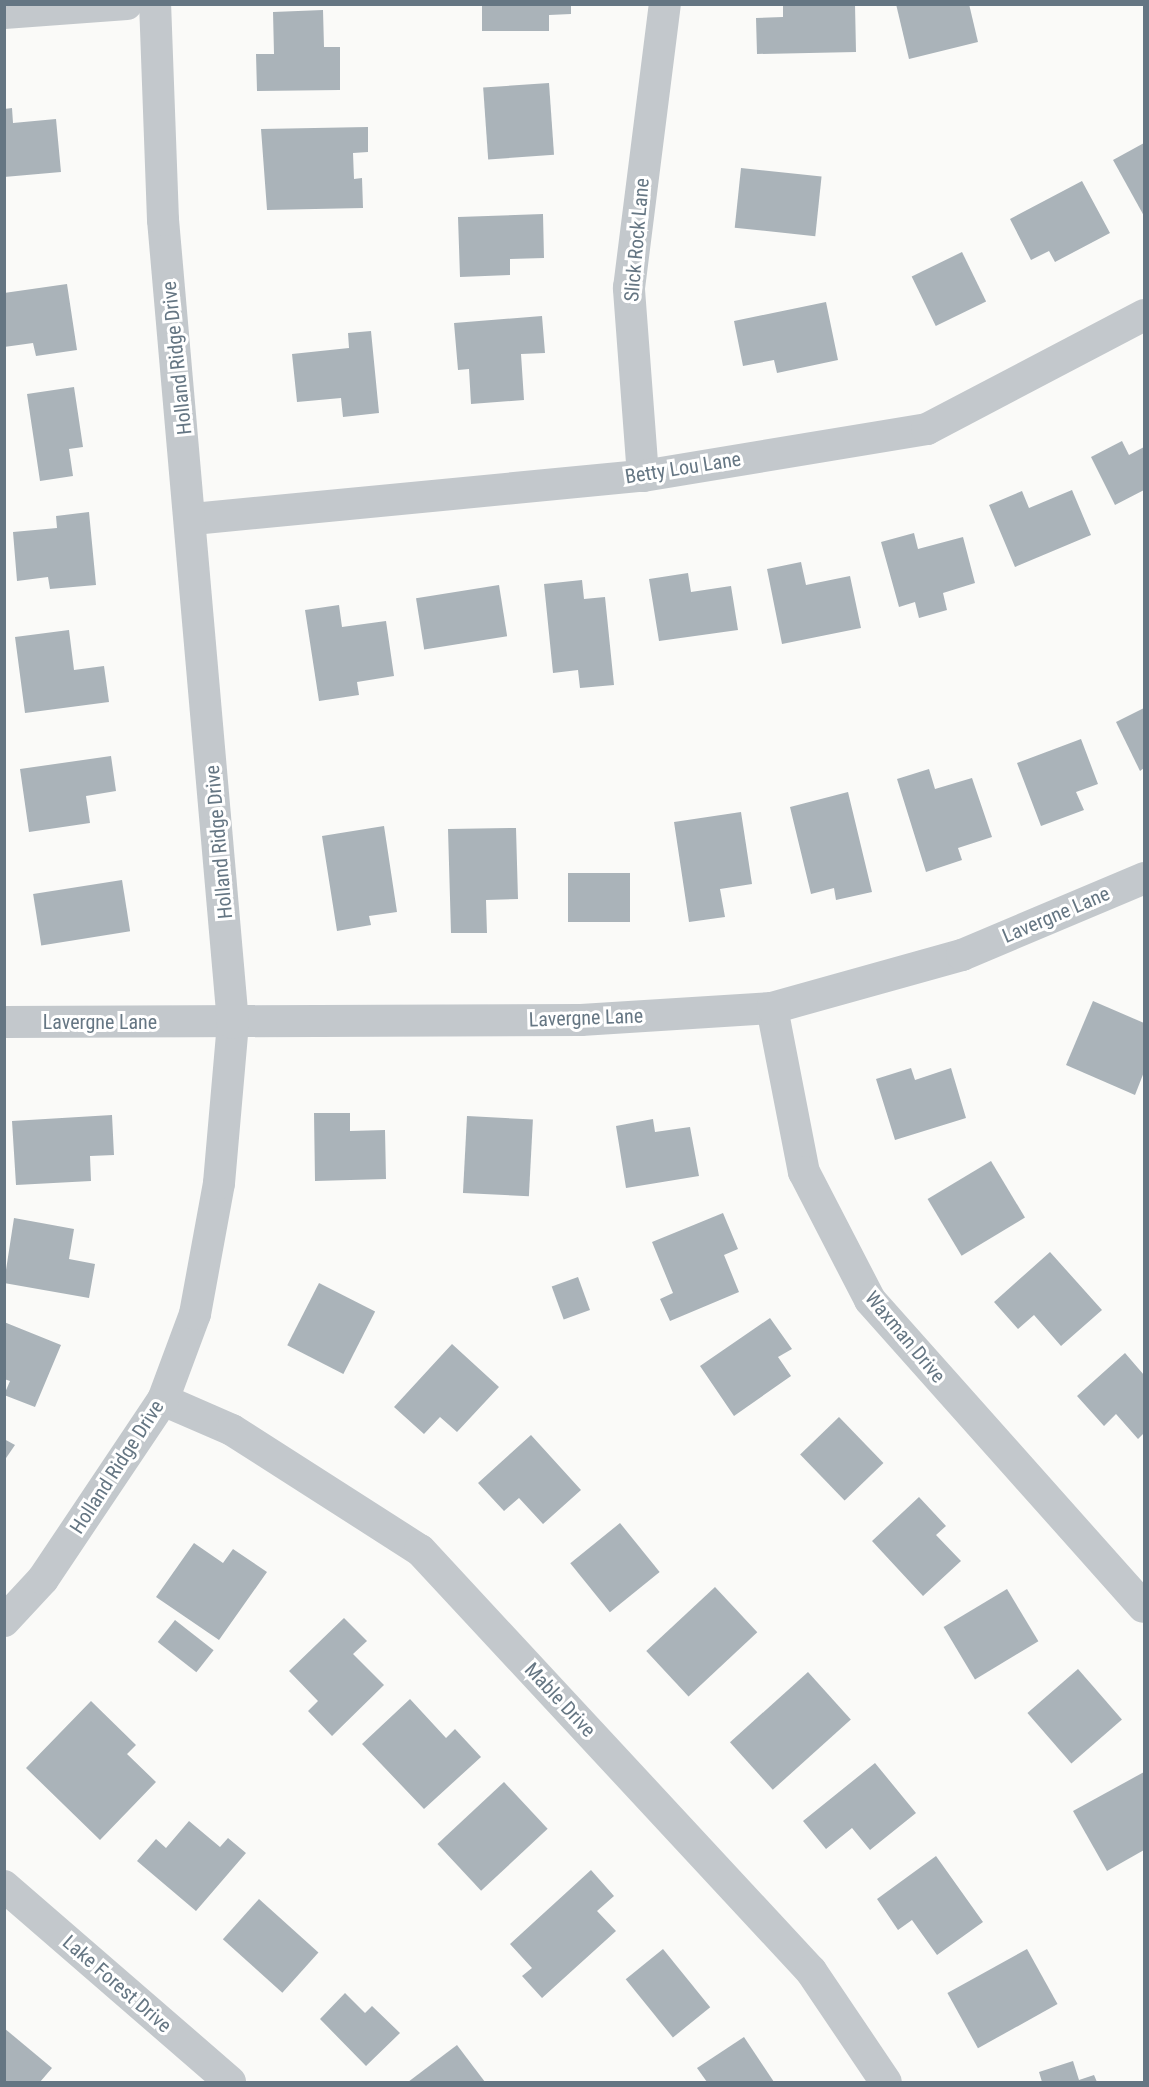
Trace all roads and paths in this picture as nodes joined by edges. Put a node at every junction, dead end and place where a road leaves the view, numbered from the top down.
1 (127, 4) edge
2 (155, 4) edge
3 (665, 4) edge
4 (4, 13) edge
5 (1144, 315) edge
6 (643, 476) junction
7 (193, 519) junction
8 (1144, 878) edge
9 (772, 1008) junction
10 (4, 1022) edge
11 (233, 1023) junction
12 (163, 1400) junction
13 (1144, 1607) edge
14 (4, 1621) edge
15 (4, 1886) edge
16 (230, 2082) edge
17 (886, 2082) edge

1 - 4 street
2 - 7 street, Holland Ridge Drive
3 - 6 street, Slick Rock Lane
5 - 6 street, Betty Lou Lane
6 - 7 street, Betty Lou Lane
7 - 11 street, Holland Ridge Drive
8 - 9 street, Lavergne Lane
9 - 11 street, Lavergne Lane
9 - 13 street, Waxman Drive
10 - 11 street, Lavergne Lane
11 - 12 street, Holland Ridge Drive
12 - 14 street, Holland Ridge Drive
12 - 17 street, Mable Drive
15 - 16 street, Lake Forest Drive

